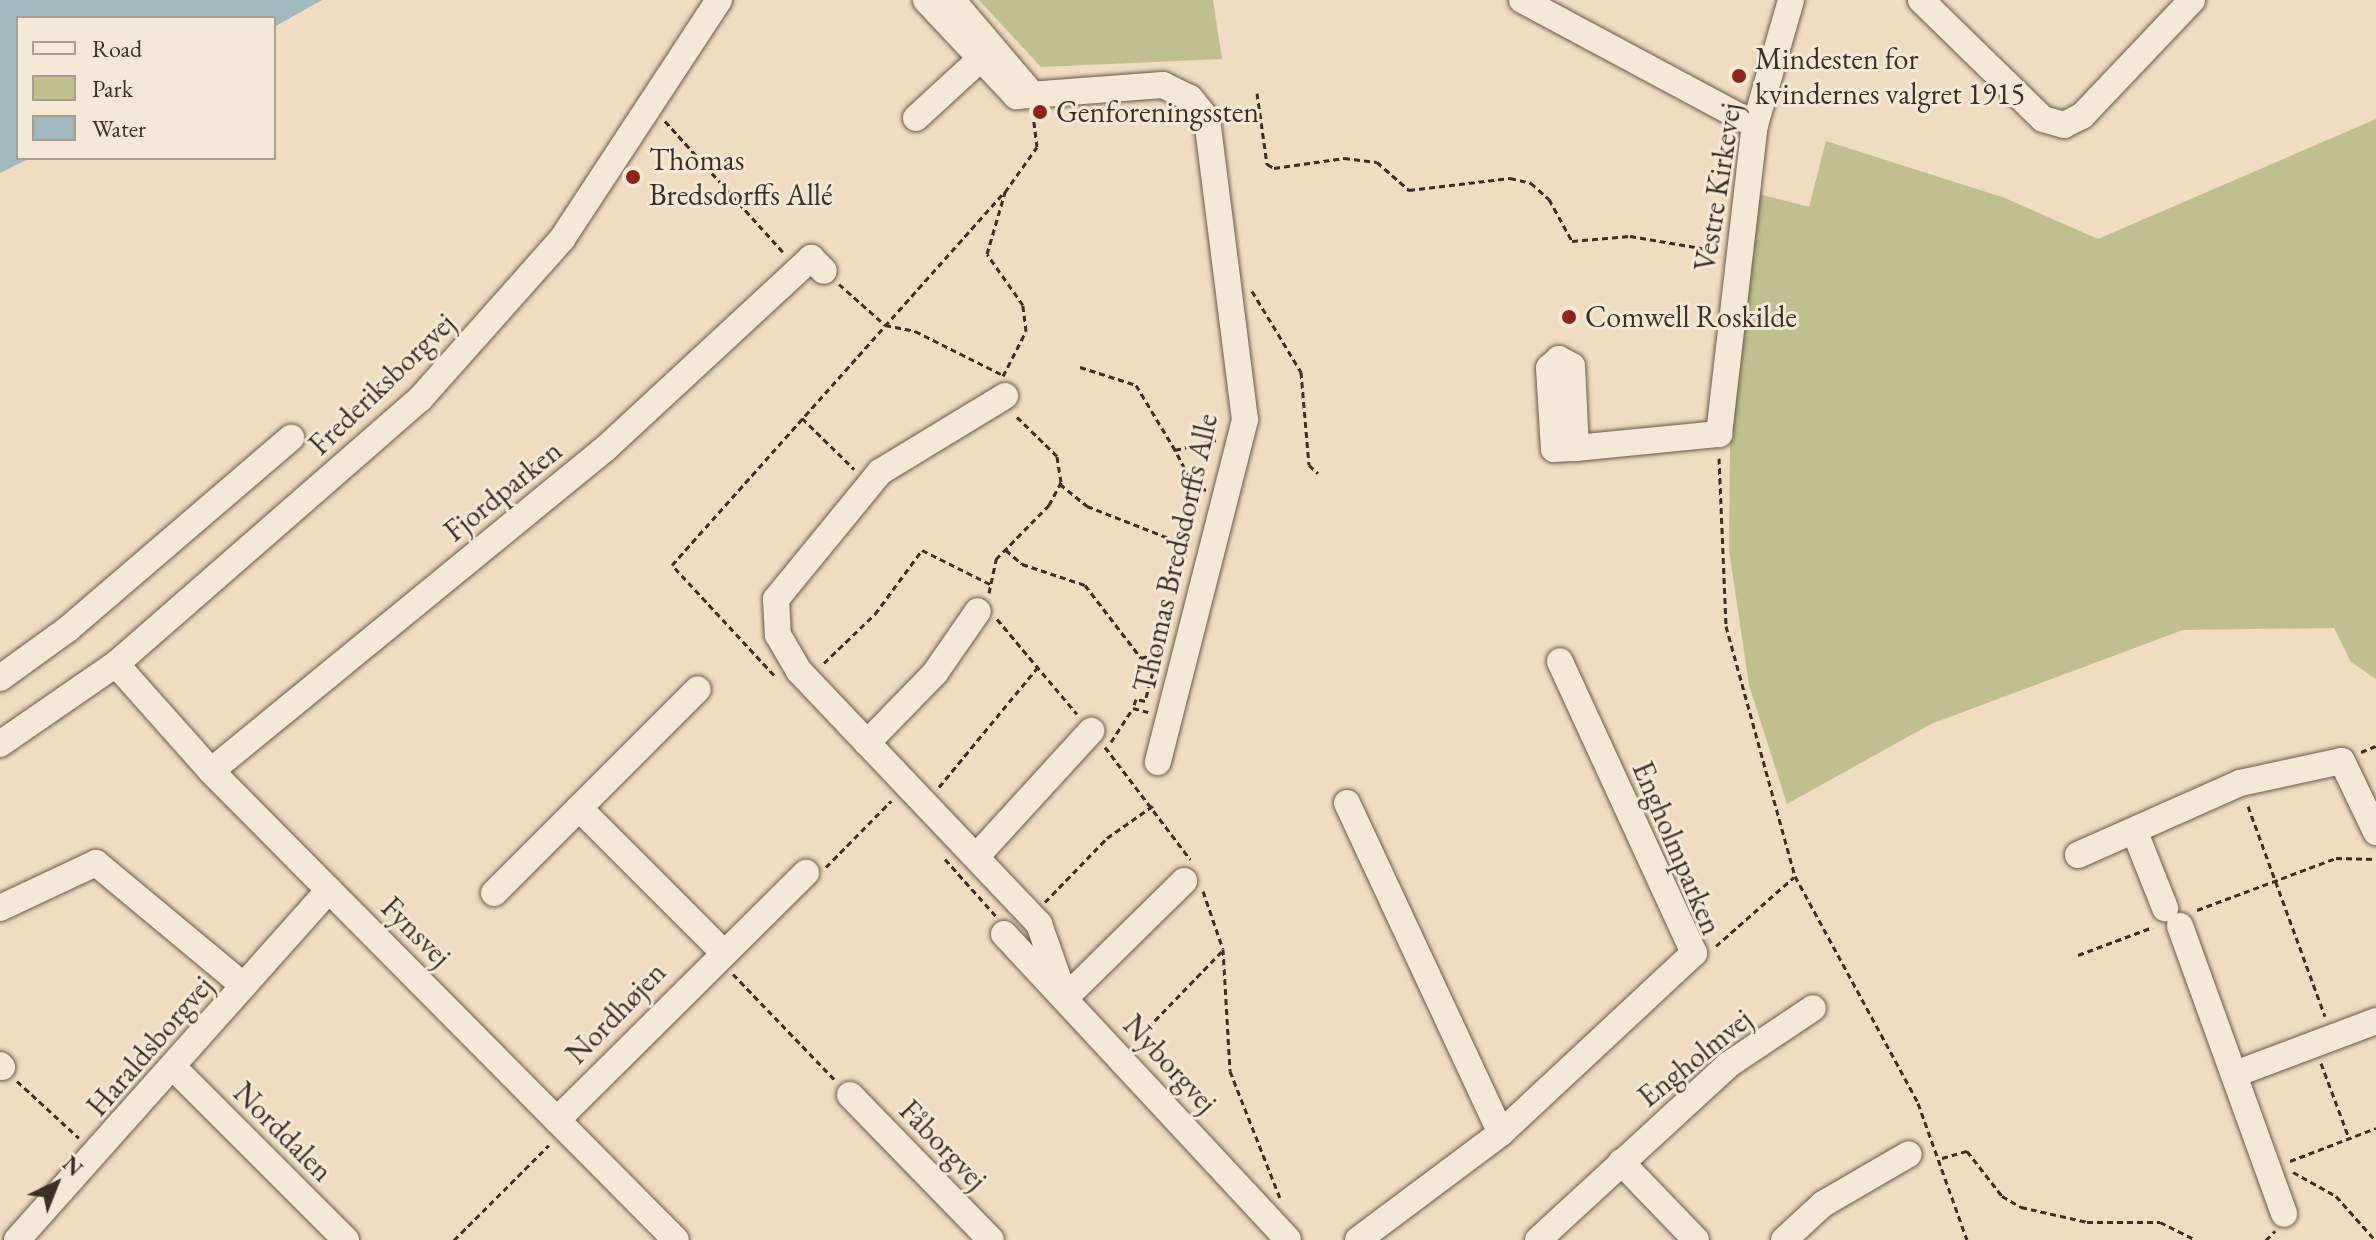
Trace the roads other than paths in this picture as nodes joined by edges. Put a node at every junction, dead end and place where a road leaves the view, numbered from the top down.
1 (719, 0) edge
2 (926, 0) edge
3 (952, 0) edge
4 (1522, 0) edge
5 (1791, 0) edge
6 (1921, 0) edge
7 (2192, 0) edge
8 (986, 53) junction
9 (916, 118) dead end
10 (1755, 125) junction
11 (812, 270) road end
12 (1235, 297) junction
13 (1004, 385) road end
14 (1263, 420) dead end
15 (291, 438) dead end
16 (1576, 448) dead end
17 (986, 606) road end
18 (1560, 661) dead end
19 (116, 664) junction
20 (0, 678) edge
21 (698, 689) dead end
22 (3, 734) edge
23 (1098, 739) road end
24 (867, 743) junction
25 (1158, 762) dead end
26 (211, 771) junction
27 (1347, 803) dead end
28 (579, 808) junction
29 (2376, 832) edge
30 (2136, 835) junction
31 (2078, 855) dead end
32 (976, 857) junction
33 (806, 873) road end
34 (1192, 875) road end
35 (329, 890) junction
36 (494, 893) dead end
37 (0, 908) edge
38 (1004, 934) road end
39 (722, 951) junction
40 (244, 986) junction
41 (1065, 998) junction
42 (1813, 1008) dead end
43 (2376, 1021) edge
44 (175, 1069) junction
45 (2235, 1074) junction
46 (850, 1095) road end
47 (561, 1124) junction
48 (1501, 1133) junction
49 (1909, 1154) dead end
50 (1621, 1162) junction
51 (2284, 1214) dead end
52 (17, 1240) edge
53 (346, 1240) edge
54 (676, 1240) edge
55 (991, 1240) edge
56 (1288, 1240) edge
57 (1358, 1240) edge
58 (1538, 1240) edge
59 (1696, 1240) edge
60 (1784, 1240) edge

1 - 19 street, Frederiksborgvej
2 - 8 street
3 - 8 street
4 - 10 street
5 - 10 street, Vestre Kirkevej
6 - 7 street
8 - 9 street
8 - 12 street, Thomas Bredsdorffs Alle
10 - 16 street, Vestre Kirkevej
11 - 26 street, Fjordparken
12 - 14 street
12 - 25 street, Thomas Bredsdorffs Alle
13 - 24 street
15 - 20 street, Frederiksborgvej
17 - 24 street
18 - 48 street, Engholmparken
19 - 22 street, Frederiksborgvej
19 - 26 street, Fynsvej
21 - 28 street
23 - 32 street
24 - 32 street
26 - 35 street, Fynsvej
27 - 48 street
28 - 36 street
28 - 39 street
29 - 30 street
30 - 31 street
30 - 45 street
32 - 41 street
33 - 39 street, Nordhøjen
34 - 41 street
35 - 40 street, Haraldsborgvej
35 - 47 street, Fynsvej
37 - 40 street
38 - 41 street, Nyborgvej
39 - 47 street, Nordhøjen
40 - 44 street, Haraldsborgvej
41 - 56 street, Nyborgvej
42 - 50 street, Engholmvej
43 - 45 street
44 - 52 street, Haraldsborgvej
44 - 53 street, Norddalen
45 - 51 street
46 - 55 street, Fåborgvej
47 - 54 street, Fynsvej
48 - 57 street, Engholmparken
49 - 60 street
50 - 58 street, Engholmvej
50 - 59 street

